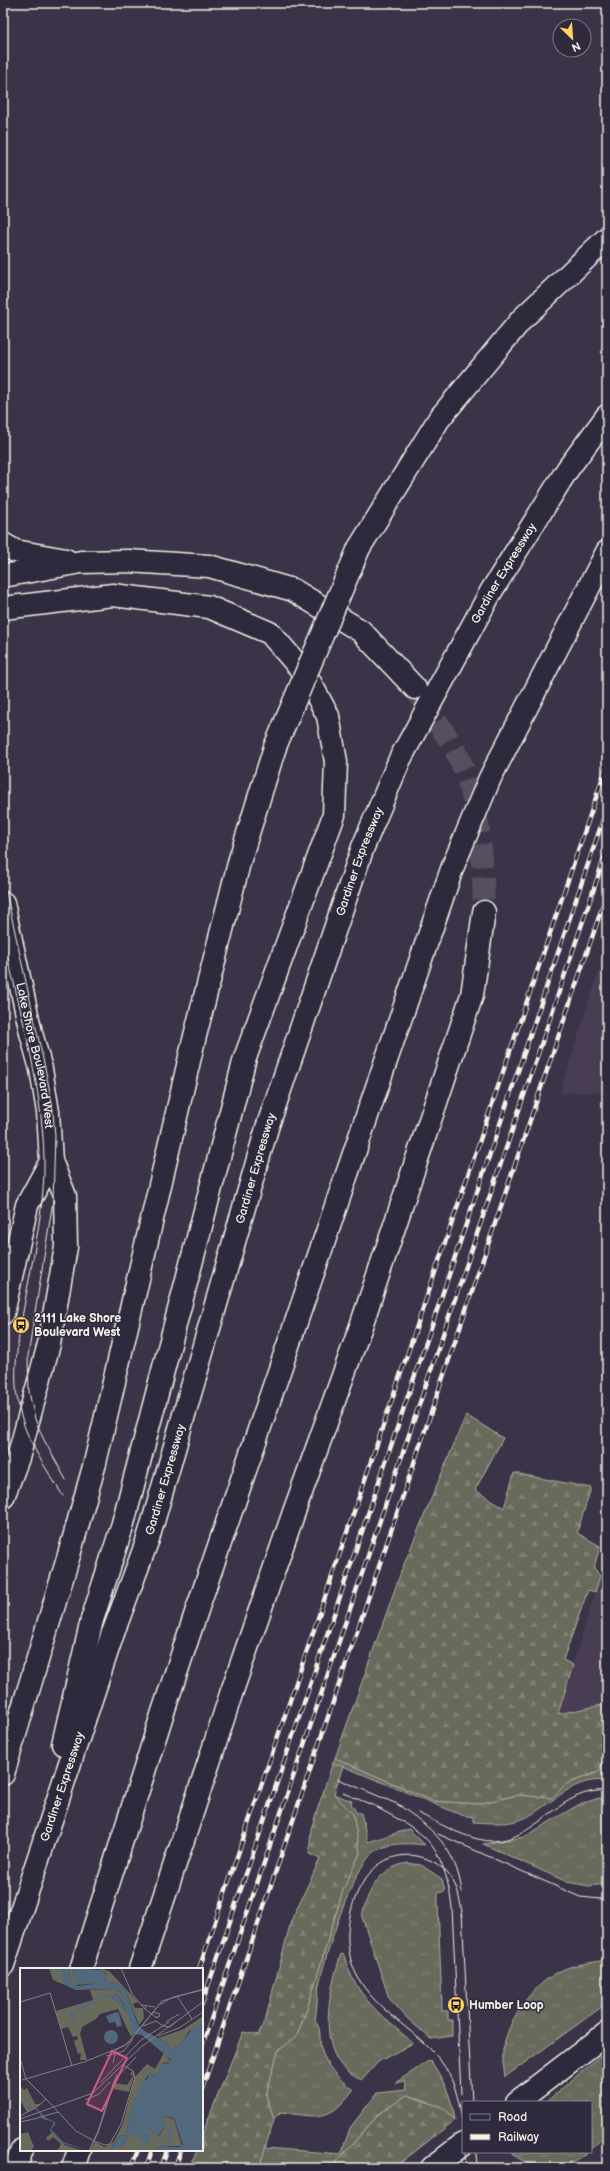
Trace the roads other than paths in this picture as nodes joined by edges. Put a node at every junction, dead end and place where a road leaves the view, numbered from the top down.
1 (607, 238) edge
2 (607, 416) edge
3 (3, 544) edge
4 (607, 552) edge
5 (81, 562) junction
6 (3, 576) edge
7 (3, 608) edge
8 (415, 688) tunnel mouth
9 (3, 904) edge
10 (484, 912) tunnel mouth
11 (51, 1161) junction
12 (3, 1313) edge
13 (3, 1497) edge
14 (3, 1774) edge
15 (35, 1869) junction
16 (3, 1965) edge
17 (80, 1968) edge
18 (140, 1968) edge
19 (607, 2033) edge
20 (518, 2101) edge
21 (456, 2149) edge
22 (22, 2151) edge
23 (22, 2151) edge
24 (79, 2151) edge
25 (15, 2168) edge
26 (18, 2168) edge
27 (73, 2168) edge
28 (432, 2168) edge

1 - 14 main road, bridge
2 - 15 main road, Gardiner Expressway, bridge
3 - 5 main road
4 - 17 main road, bridge
5 - 6 main road
5 - 8 main road
7 - 15 main road, bridge
9 - 11 main road, Lake Shore Boulevard West
10 - 18 main road, bridge
11 - 12 main road
11 - 13 main road, Lake Shore Boulevard West
15 - 16 main road, Gardiner Expressway
19 - 20 main road
21 - 28 main road
22 - 25 main road
23 - 26 main road
24 - 27 main road

